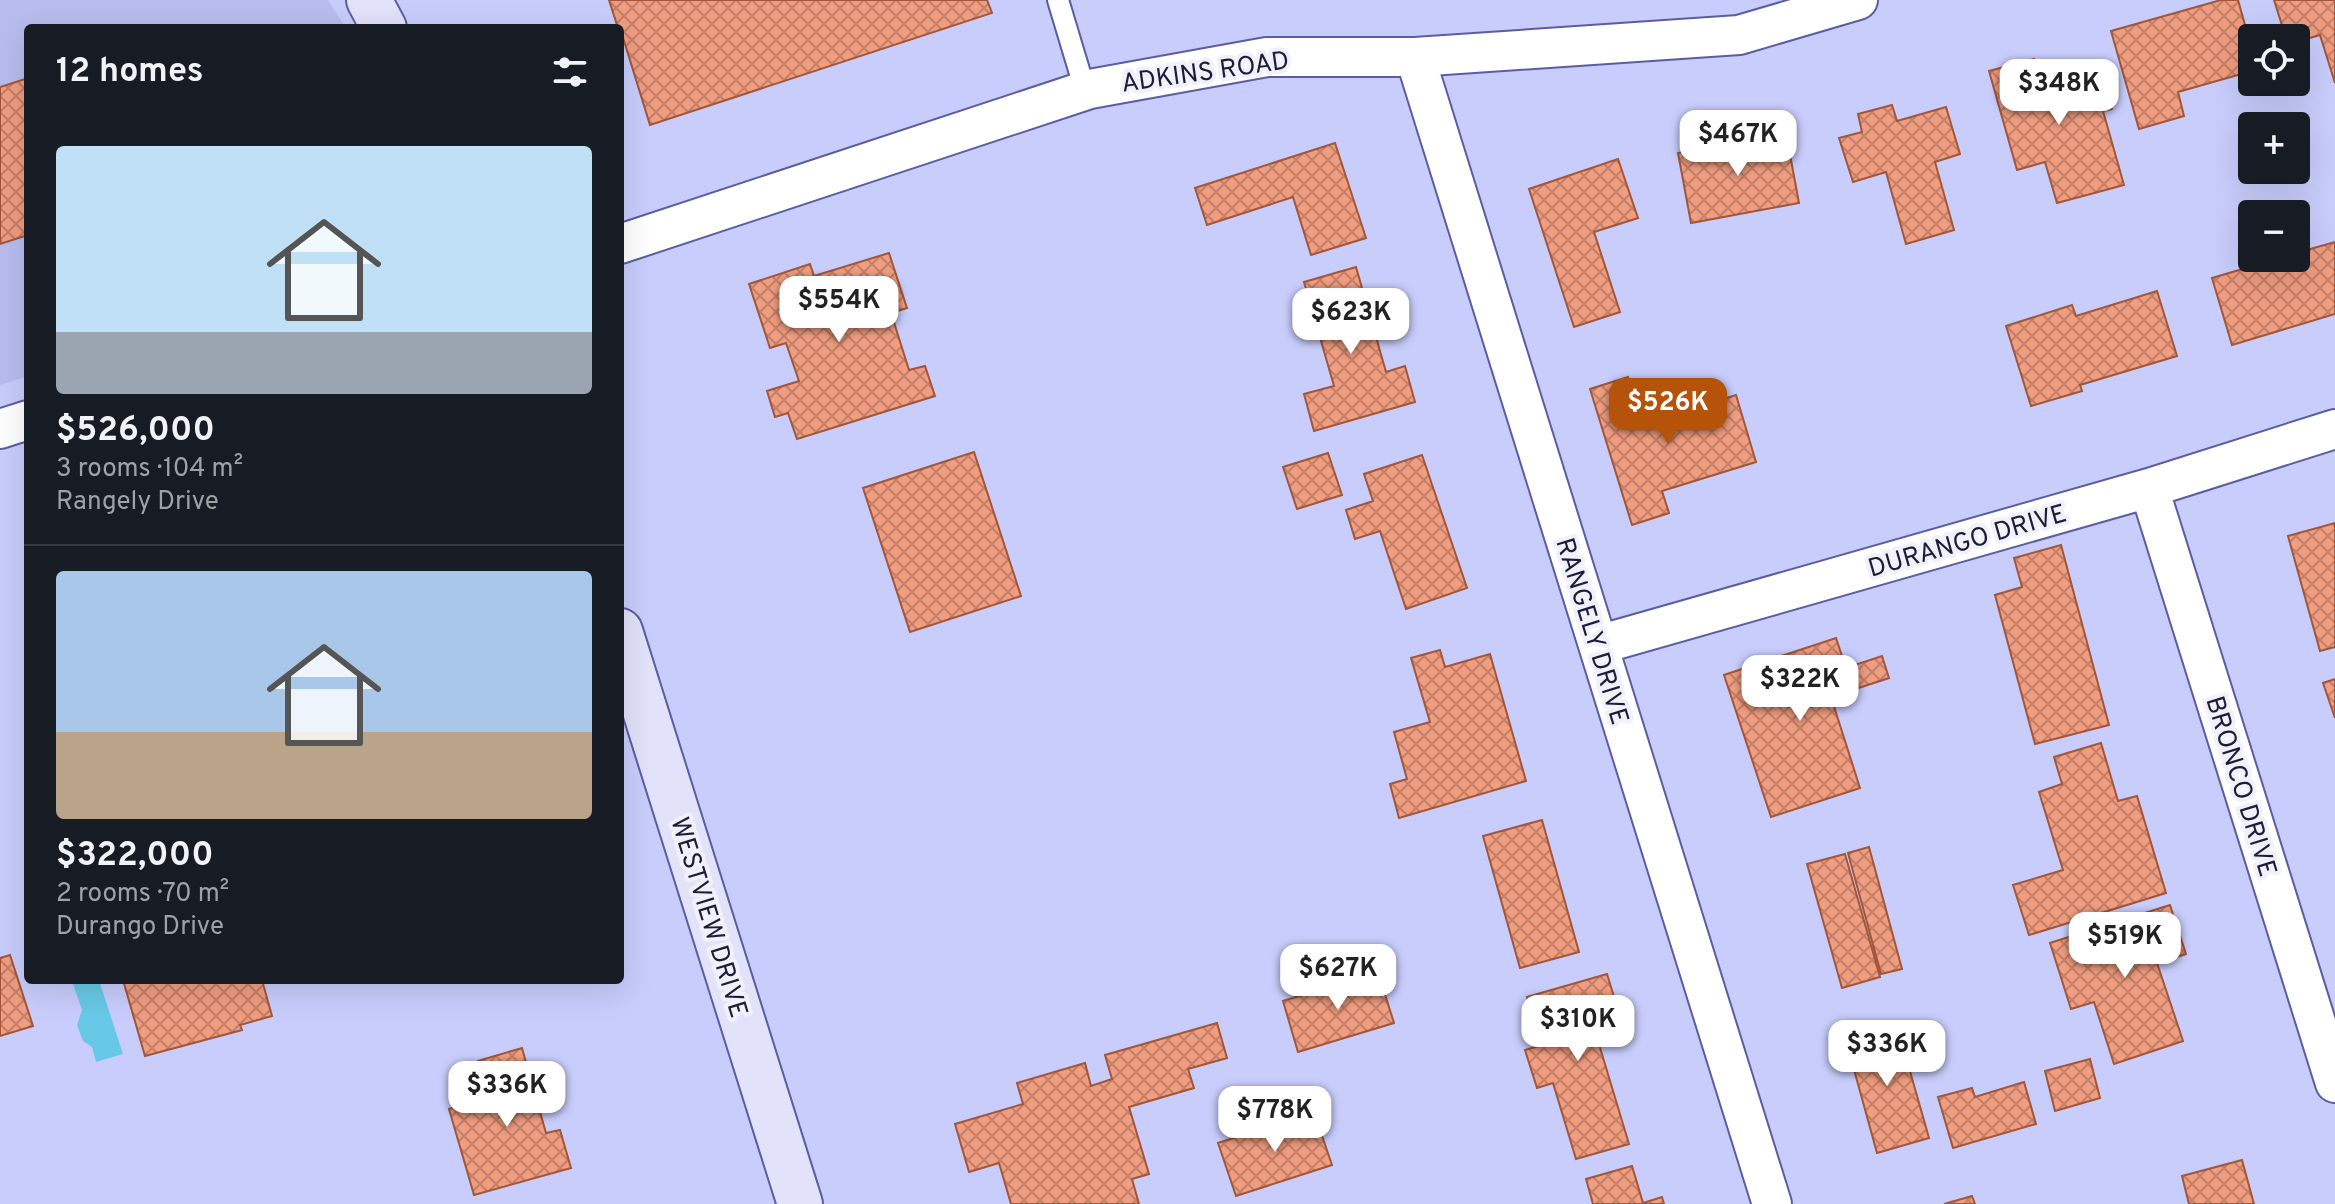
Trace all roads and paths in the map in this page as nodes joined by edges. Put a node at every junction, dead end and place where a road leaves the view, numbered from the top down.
1 (369, 0) edge
2 (1058, 0) edge
3 (1858, 0) edge
4 (382, 24) edge
5 (1415, 57) junction
6 (1085, 90) junction
7 (624, 243) edge
8 (24, 421) edge
9 (0, 429) edge
10 (2335, 429) edge
11 (2149, 488) junction
12 (624, 644) edge
13 (1598, 645) junction
14 (2335, 1083) edge
15 (800, 1204) edge
16 (1772, 1204) edge

1 - 4 main road
2 - 6 lane
3 - 5 street, ADKINS ROAD
5 - 6 street, ADKINS ROAD
5 - 13 street, RANGELY DRIVE
6 - 7 street, ADKINS ROAD
8 - 9 street
10 - 11 street, DURANGO DRIVE
11 - 13 street, DURANGO DRIVE
11 - 14 street, BRONCO DRIVE
12 - 15 main road, WESTVIEW DRIVE
13 - 16 street, RANGELY DRIVE

